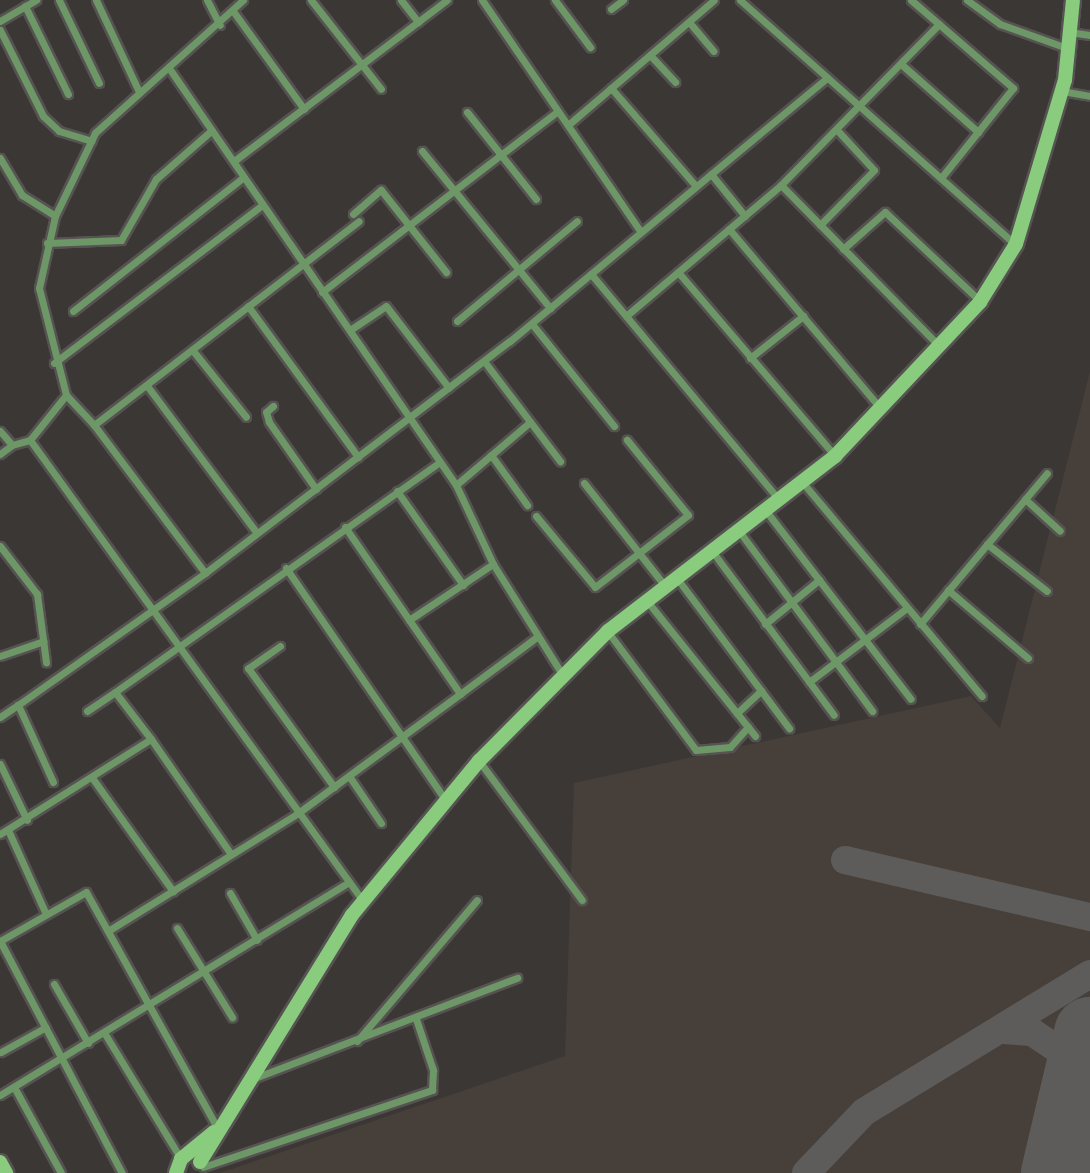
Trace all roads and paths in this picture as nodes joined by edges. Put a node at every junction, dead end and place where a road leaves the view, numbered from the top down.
1 (36, 0) edge
2 (60, 0) edge
3 (96, 0) edge
4 (207, 0) edge
5 (243, 0) edge
6 (311, 0) edge
7 (401, 0) edge
8 (447, 0) edge
9 (482, 0) edge
10 (555, 0) edge
11 (623, 0) edge
12 (714, 0) edge
13 (740, 0) edge
14 (911, 0) edge
15 (967, 0) edge
16 (1073, 0) edge
17 (25, 6) junction
18 (611, 9) dead end
19 (233, 11) junction
20 (1, 18) edge
21 (418, 22) junction
22 (689, 22) junction
23 (220, 24) junction
24 (939, 24) junction
25 (0, 30) edge
26 (1068, 32) junction
27 (1090, 35) edge
28 (590, 47) dead end
29 (1067, 48) junction
30 (713, 51) dead end
31 (650, 55) junction
32 (901, 64) junction
33 (362, 65) junction
34 (171, 71) junction
35 (827, 78) junction
36 (675, 82) dead end
37 (99, 83) dead end
38 (611, 88) junction
39 (381, 89) dead end
40 (1062, 90) junction
41 (139, 92) junction
42 (68, 94) dead end
43 (1090, 96) edge
44 (304, 109) junction
45 (862, 109) junction
46 (558, 111) junction
47 (467, 113) dead end
48 (568, 125) junction
49 (212, 130) junction
50 (838, 131) junction
51 (978, 132) junction
52 (91, 141) junction
53 (422, 151) dead end
54 (502, 155) junction
55 (0, 158) edge
56 (234, 161) junction
57 (711, 174) junction
58 (243, 177) junction
59 (941, 178) junction
60 (781, 185) junction
61 (696, 186) junction
62 (457, 192) junction
63 (536, 199) dead end
64 (262, 205) junction
65 (353, 214) dead end
66 (54, 216) junction
67 (745, 216) junction
68 (577, 221) dead end
69 (359, 222) dead end
70 (820, 225) junction
71 (412, 227) junction
72 (729, 229) junction
73 (641, 232) junction
74 (47, 243) junction
75 (1016, 244) junction
76 (844, 249) junction
77 (302, 264) junction
78 (519, 269) junction
79 (446, 272) dead end
80 (678, 272) junction
81 (591, 274) junction
82 (322, 292) junction
83 (980, 302) junction
84 (248, 306) junction
85 (550, 308) junction
86 (73, 311) dead end
87 (626, 316) junction
88 (803, 316) junction
89 (457, 321) dead end
90 (531, 324) junction
91 (350, 330) junction
92 (940, 346) junction
93 (194, 352) junction
94 (750, 358) junction
95 (484, 361) junction
96 (54, 363) junction
97 (148, 387) junction
98 (449, 388) junction
99 (66, 395) junction
100 (273, 407) dead end
101 (883, 412) junction
102 (246, 417) dead end
103 (409, 418) junction
104 (530, 422) junction
105 (94, 425) junction
106 (614, 426) dead end
107 (0, 432) edge
108 (30, 440) junction
109 (627, 440) dead end
110 (12, 445) junction
111 (0, 454) edge
112 (491, 456) junction
113 (835, 456) junction
114 (358, 457) junction
115 (560, 461) dead end
116 (440, 462) junction
117 (1047, 473) dead end
118 (584, 483) dead end
119 (803, 484) junction
120 (456, 485) junction
121 (316, 489) junction
122 (397, 491) junction
123 (1025, 499) junction
124 (780, 500) junction
125 (527, 505) dead end
126 (766, 511) junction
127 (536, 516) dead end
128 (345, 527) junction
129 (739, 531) junction
130 (1060, 531) dead end
131 (257, 533) junction
132 (987, 544) junction
133 (0, 546) edge
134 (711, 551) junction
135 (639, 554) junction
136 (493, 564) junction
137 (286, 568) junction
138 (205, 573) junction
139 (819, 580) junction
140 (670, 581) junction
141 (463, 585) junction
142 (948, 590) junction
143 (1046, 591) dead end
144 (646, 600) junction
145 (792, 603) junction
146 (907, 608) junction
147 (148, 610) junction
148 (409, 621) junction
149 (765, 624) junction
150 (920, 624) junction
151 (608, 631) junction
152 (538, 636) junction
153 (44, 641) junction
154 (866, 642) junction
155 (280, 646) dead end
156 (177, 649) junction
157 (0, 656) edge
158 (1028, 658) dead end
159 (46, 662) dead end
160 (835, 662) junction
161 (562, 674) junction
162 (809, 682) junction
163 (761, 691) junction
164 (116, 692) junction
165 (460, 694) junction
166 (982, 696) dead end
167 (911, 699) dead end
168 (18, 705) junction
169 (872, 710) dead end
170 (87, 711) dead end
171 (737, 713) junction
172 (834, 715) dead end
173 (0, 717) edge
174 (748, 727) junction
175 (789, 728) dead end
176 (403, 736) junction
177 (755, 736) dead end
178 (151, 739) junction
179 (479, 761) junction
180 (0, 764) edge
181 (349, 775) junction
182 (93, 779) junction
183 (53, 782) dead end
184 (334, 786) junction
185 (446, 801) junction
186 (298, 813) junction
187 (27, 820) junction
188 (381, 824) dead end
189 (8, 830) junction
190 (0, 834) edge
191 (231, 854) junction
192 (349, 883) junction
193 (173, 891) junction
194 (230, 893) dead end
195 (477, 900) dead end
196 (582, 900) dead end
197 (363, 901) junction
198 (46, 915) junction
199 (177, 928) dead end
200 (108, 931) junction
201 (257, 940) junction
202 (0, 941) edge
203 (204, 972) junction
204 (517, 978) dead end
205 (54, 984) dead end
206 (150, 1006) junction
207 (232, 1017) dead end
208 (415, 1019) junction
209 (46, 1027) junction
210 (105, 1034) junction
211 (88, 1043) junction
212 (354, 1044) junction
213 (1, 1052) edge
214 (62, 1058) junction
215 (245, 1081) junction
216 (14, 1087) junction
217 (0, 1095) edge
218 (216, 1129) junction
219 (0, 1162) edge
220 (187, 1167) edge
221 (6, 1173) edge
222 (61, 1173) edge
223 (122, 1173) edge

1 - 17 street
2 - 37 street
3 - 41 street
4 - 23 street
5 - 19 street
6 - 33 street
7 - 21 street
8 - 21 street
9 - 46 street
10 - 28 street
11 - 18 street
12 - 22 street
13 - 35 street
14 - 24 street
15 - 29 street
16 - 26 street
17 - 20 street
17 - 42 street
19 - 23 street
19 - 44 street
21 - 33 street
22 - 30 street
22 - 31 street
23 - 34 street
24 - 32 street
24 - 51 street
25 - 52 street
26 - 27 street
26 - 29 street
29 - 40 street
31 - 36 street
31 - 38 street
32 - 45 street
32 - 51 street
33 - 39 street
33 - 44 street
34 - 41 street
34 - 49 street
35 - 45 street
35 - 57 street
38 - 48 street
38 - 61 street
40 - 43 street
40 - 75 street
41 - 52 street
44 - 56 street
45 - 50 street
45 - 59 street
46 - 48 street
46 - 54 street
47 - 54 street
48 - 73 street
49 - 56 street
49 - 74 street
50 - 60 street
50 - 70 street
51 - 59 street
52 - 66 street
53 - 62 street
54 - 62 street
54 - 63 street
55 - 66 street
56 - 58 street
57 - 61 street
57 - 67 street
58 - 64 street
58 - 86 street
59 - 75 street
60 - 67 street
60 - 70 street
61 - 73 street
62 - 71 street
62 - 78 street
64 - 77 street
64 - 96 street
65 - 71 street
66 - 74 street
67 - 72 street
68 - 78 street
69 - 77 street
70 - 76 street
71 - 79 street
71 - 82 street
72 - 80 street
72 - 88 street
73 - 81 street
74 - 96 street
75 - 83 street
76 - 83 street
76 - 92 street
77 - 82 street
77 - 84 street
78 - 85 street
78 - 89 street
80 - 87 street
80 - 94 street
81 - 85 street
81 - 87 street
82 - 91 street
83 - 92 street
84 - 93 street
84 - 114 street
85 - 90 street
87 - 124 street
88 - 94 street
88 - 101 street
90 - 95 street
90 - 106 street
91 - 98 street
91 - 103 street
92 - 101 street
93 - 97 street
93 - 102 street
94 - 113 street
95 - 98 street
95 - 104 street
96 - 99 street
97 - 105 street
97 - 131 street
98 - 103 street
99 - 105 street
99 - 108 street
100 - 121 street
101 - 113 street
103 - 114 street
103 - 116 street
104 - 112 street
104 - 115 street
105 - 138 street
107 - 110 street
108 - 110 street
108 - 147 street
109 - 135 street
110 - 111 street
112 - 120 street
112 - 125 street
113 - 119 street
114 - 121 street
116 - 120 street
116 - 122 street
117 - 123 street
118 - 135 street
119 - 124 street
119 - 146 street
120 - 136 street
121 - 131 street
122 - 128 street
122 - 141 street
123 - 130 street
123 - 132 street
124 - 126 street
126 - 129 street
126 - 139 street
127 - 135 street
128 - 137 street
128 - 148 street
129 - 134 street
129 - 145 street
131 - 138 street
132 - 142 street
132 - 143 street
133 - 153 street
134 - 140 street
134 - 149 street
135 - 140 street
136 - 141 street
136 - 152 street
137 - 156 street
137 - 176 street
138 - 147 street
139 - 145 street
139 - 154 street
140 - 144 street
140 - 163 street
141 - 148 street
142 - 150 street
142 - 158 street
144 - 151 street
144 - 171 street
145 - 149 street
145 - 160 street
146 - 150 street
146 - 154 street
147 - 156 street
147 - 168 street
148 - 165 street
149 - 162 street
150 - 166 street
151 - 161 street
151 - 174 street
152 - 161 street
152 - 165 street
153 - 157 street
153 - 159 street
154 - 160 street
154 - 167 street
155 - 184 street
156 - 164 street
156 - 186 street
160 - 162 street
160 - 169 street
161 - 179 street
162 - 172 street
163 - 171 street
163 - 175 street
164 - 170 street
164 - 178 street
165 - 176 street
168 - 173 street
168 - 183 street
171 - 174 street
174 - 177 street
176 - 181 street
176 - 185 street
178 - 182 street
178 - 191 street
179 - 185 street
179 - 196 street
180 - 187 street
181 - 184 street
181 - 188 street
182 - 187 street
182 - 193 street
184 - 186 street
185 - 197 street
186 - 191 street
186 - 192 street
187 - 189 street
189 - 190 street
189 - 198 street
191 - 193 street
192 - 197 street
192 - 201 street
193 - 200 street
194 - 201 street
195 - 212 street
197 - 215 street
198 - 200 street
198 - 202 street
199 - 203 street
200 - 206 street
201 - 203 street
202 - 209 street
203 - 206 street
203 - 207 street
204 - 208 street
205 - 211 street
206 - 210 street
206 - 218 street
208 - 212 street
208 - 220 street
209 - 213 street
209 - 214 street
210 - 211 street
210 - 220 street
211 - 214 street
212 - 215 street
214 - 216 street
214 - 223 street
215 - 218 street
216 - 217 street
216 - 222 street
218 - 220 street
219 - 221 street

